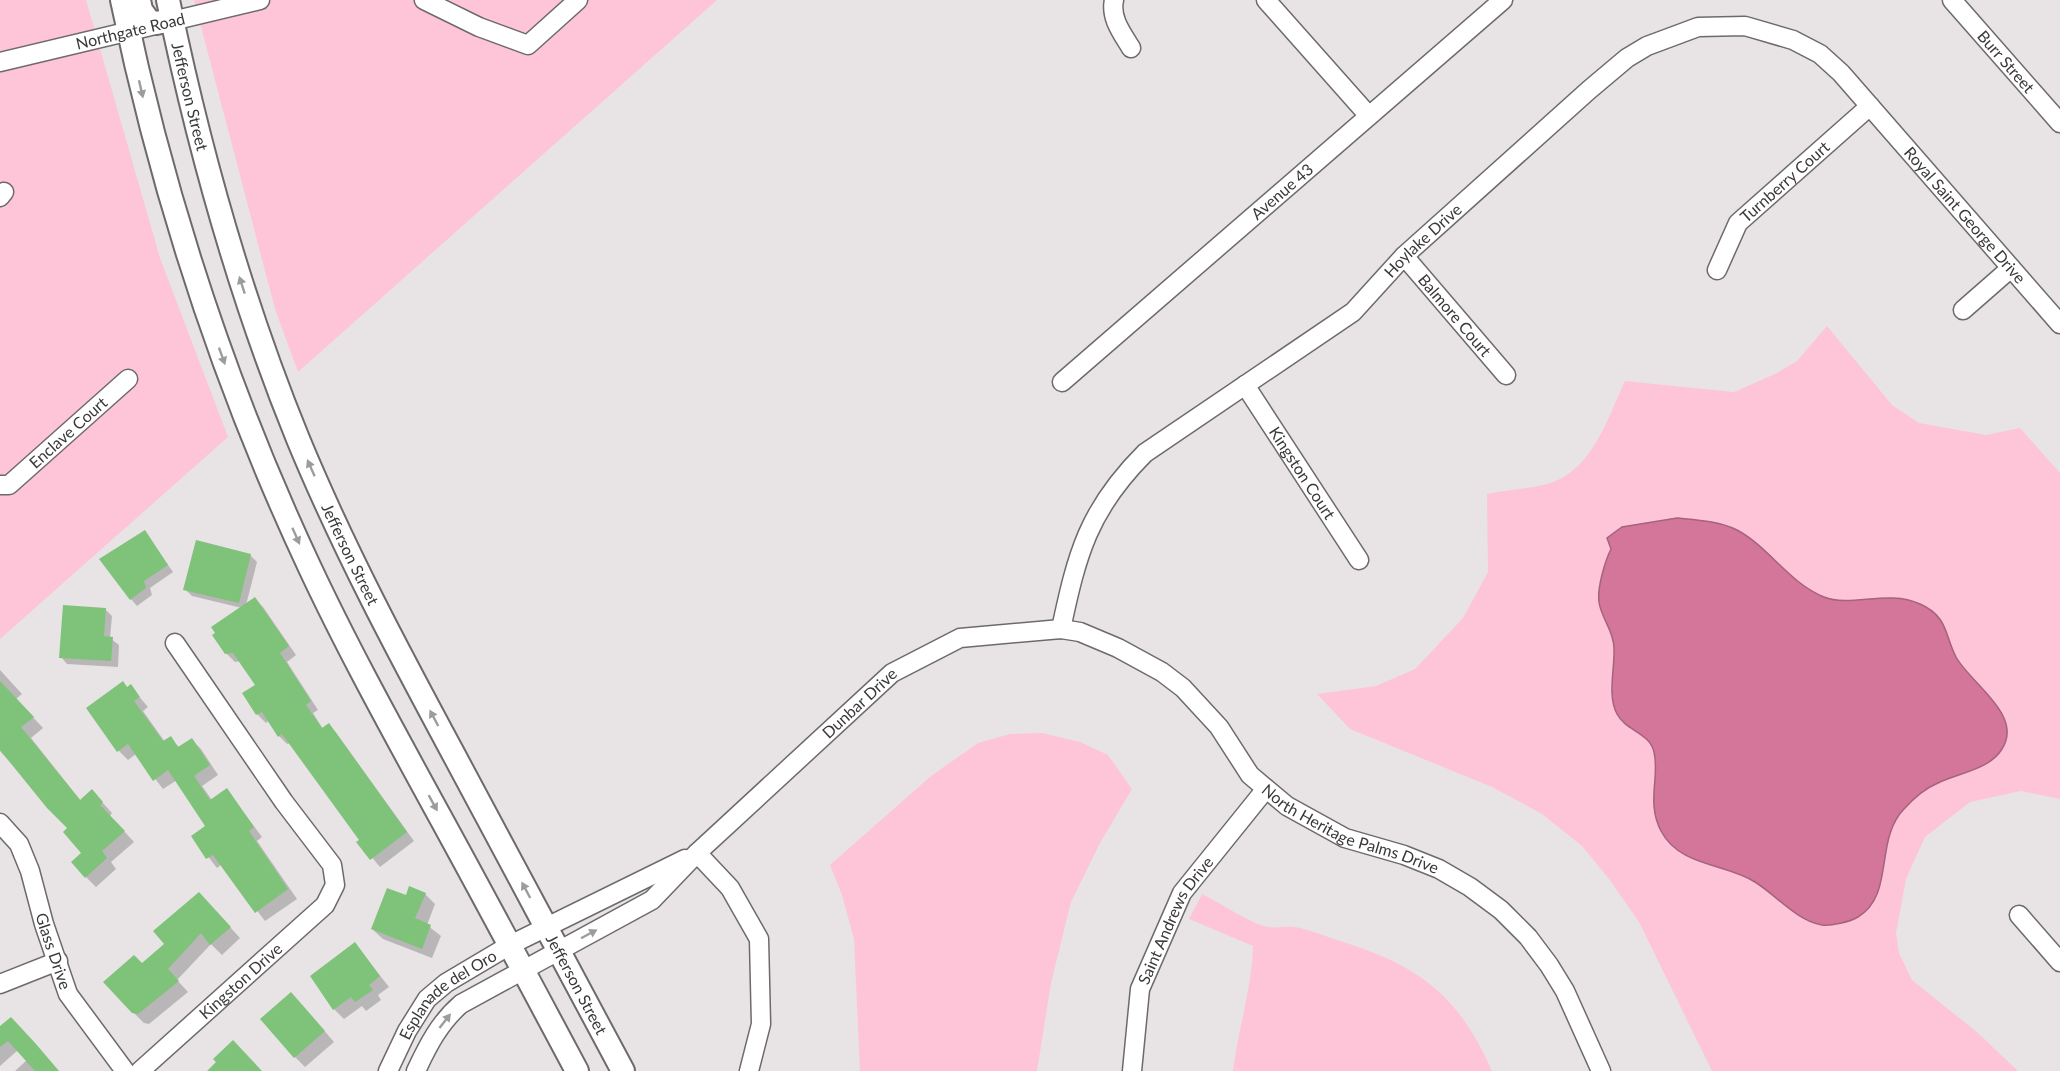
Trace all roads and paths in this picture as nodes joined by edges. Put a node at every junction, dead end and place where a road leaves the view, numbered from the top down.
1 (122, 0) edge
2 (139, 0) edge
3 (260, 0) edge
4 (424, 0) edge
5 (578, 0) edge
6 (1114, 0) edge
7 (1266, 0) edge
8 (1503, 0) edge
9 (1952, 0) edge
10 (170, 10) edge
11 (128, 32) junction
12 (1131, 48) dead end
13 (0, 62) edge
14 (1870, 106) junction
15 (1369, 116) junction
16 (2060, 123) edge
17 (1404, 256) junction
18 (2011, 268) junction
19 (1717, 270) dead end
20 (1963, 310) dead end
21 (2060, 324) edge
22 (1506, 375) dead end
23 (128, 379) dead end
24 (1062, 382) dead end
25 (1245, 385) junction
26 (5, 485) edge
27 (1359, 560) dead end
28 (1061, 629) junction
29 (175, 644) dead end
30 (1265, 789) junction
31 (0, 823) edge
32 (697, 853) junction
33 (2019, 915) dead end
34 (528, 937) junction
35 (540, 960) junction
36 (58, 961) junction
37 (2060, 962) edge
38 (0, 984) edge
39 (125, 1071) edge
40 (140, 1071) edge
41 (388, 1071) edge
42 (416, 1071) edge
43 (577, 1071) edge
44 (623, 1071) edge
45 (749, 1071) edge
46 (1132, 1071) edge
47 (1601, 1071) edge

1 - 11 main road, Jefferson Street
2 - 10 main road
3 - 10 street, Northgate Road
4 - 5 street
6 - 12 street
7 - 15 street
8 - 15 street, Avenue 43
9 - 16 street, Burr Street
10 - 11 street, Northgate Road
34 -> 10 main road, Jefferson Street
11 - 13 street, Northgate Road
11 -> 34 main road, Jefferson Street
14 - 17 street, Hoylake Drive
14 - 18 street, Royal Saint George Drive
14 - 19 street, Turnberry Court
15 - 24 street, Avenue 43
17 - 22 street, Balmore Court
17 - 25 street, Hoylake Drive
18 - 20 street
18 - 21 street, Royal Saint George Drive
23 - 26 street, Enclave Court
25 - 27 street, Kingston Court
25 - 28 street, Hoylake Drive
28 - 30 street, North Heritage Palms Drive
28 - 32 street, Dunbar Drive
29 - 40 street, Kingston Drive
30 - 46 street, Saint Andrews Drive
30 - 47 street, North Heritage Palms Drive
31 - 36 street, Glass Drive
32 - 34 street, Dunbar Drive
35 -> 32 street, Dunbar Drive
32 - 45 street
33 - 37 street
34 - 35 main road, Jefferson Street
34 - 35 main road, Jefferson Street
34 - 41 street, Esplanade del Oro
42 -> 35 street, Esplanade del Oro
35 - 43 main road, Jefferson Street
35 - 44 main road, Jefferson Street
36 - 38 street
36 - 39 street, Glass Drive

